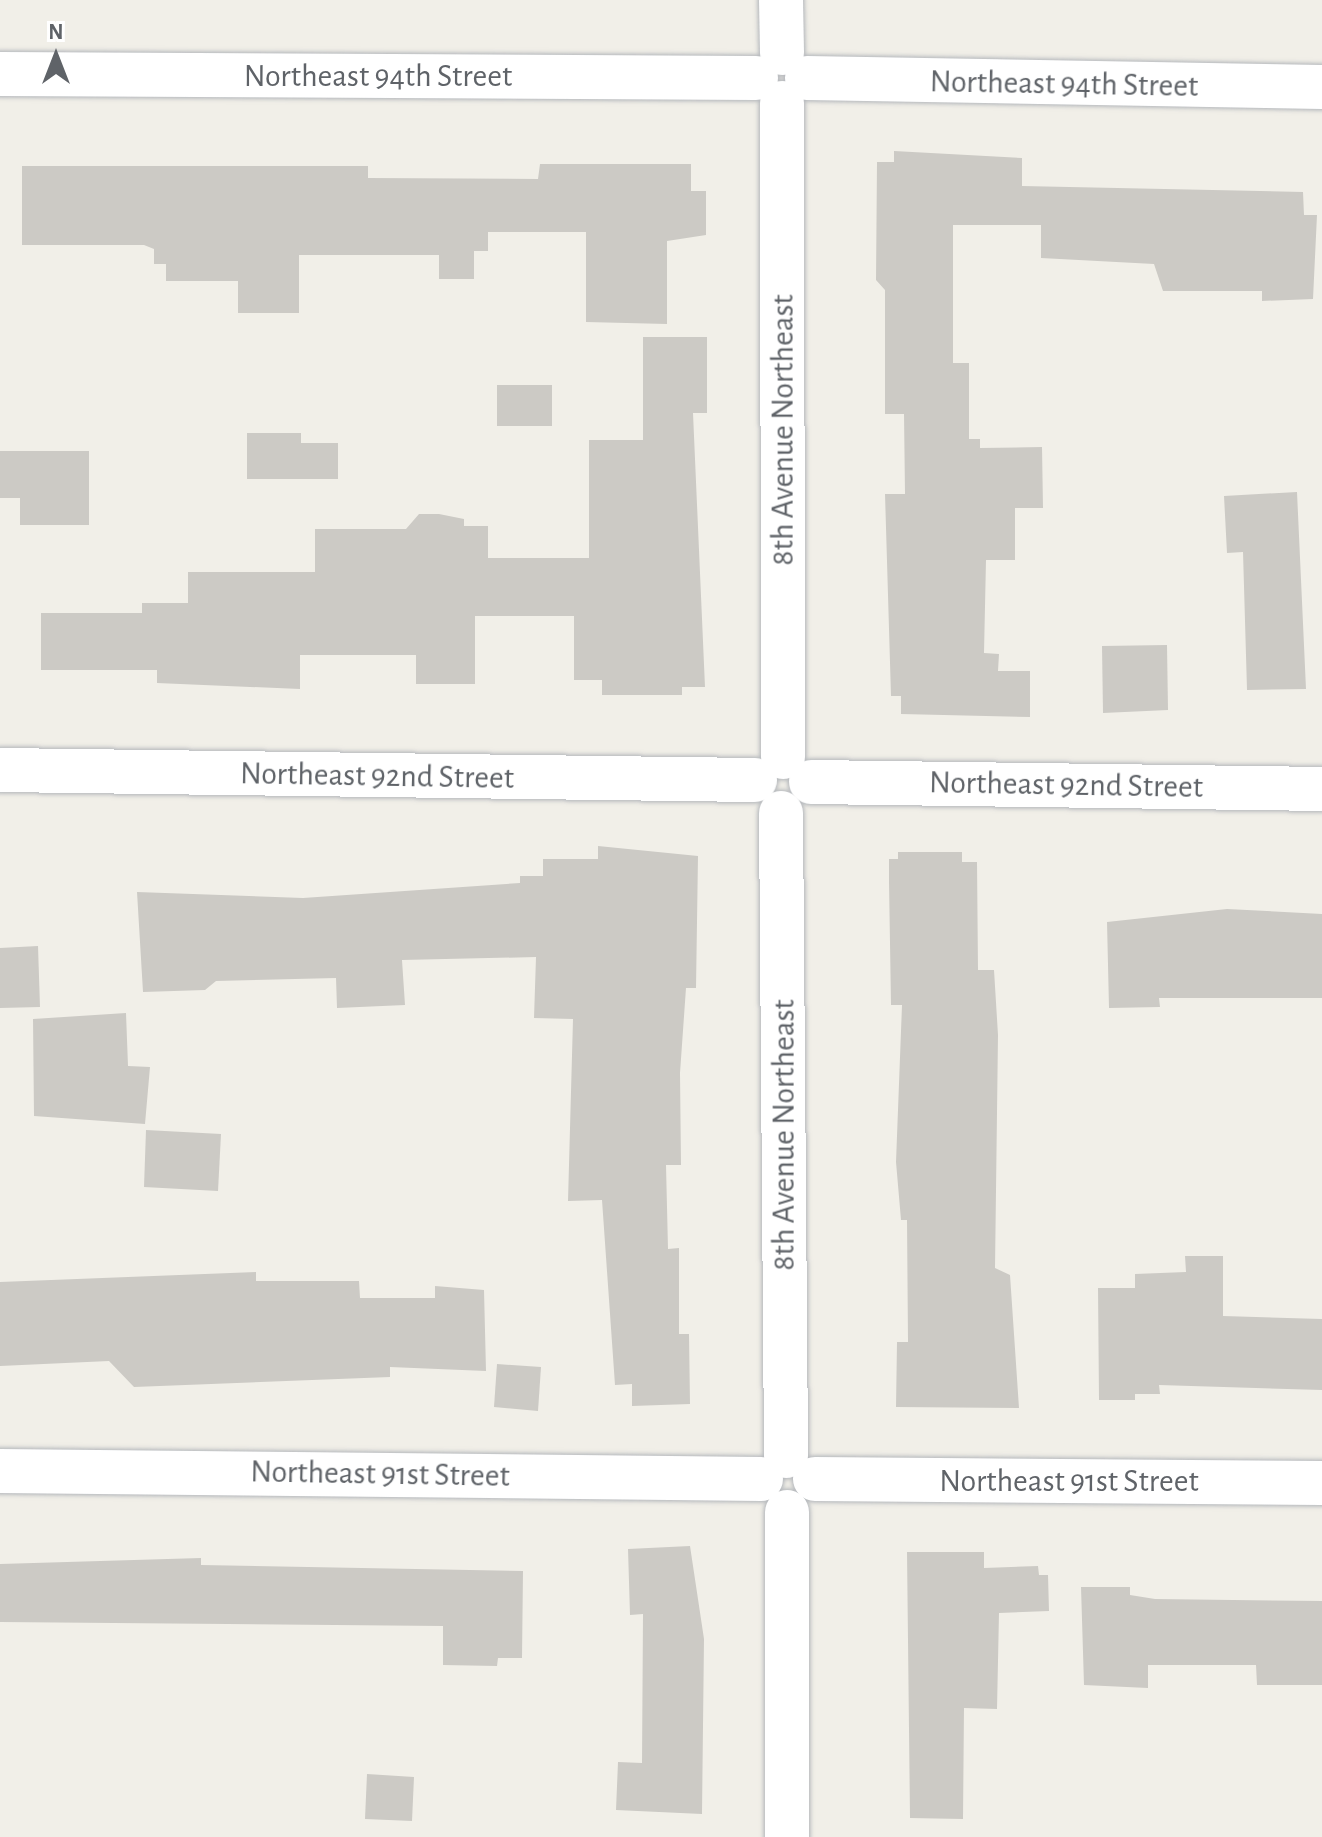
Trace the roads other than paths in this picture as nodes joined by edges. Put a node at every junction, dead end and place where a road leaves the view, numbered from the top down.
1 (781, 0) edge
2 (0, 74) edge
3 (782, 78) junction
4 (1322, 87) edge
5 (0, 770) edge
6 (783, 773) junction
7 (1322, 789) edge
8 (0, 1471) edge
9 (787, 1481) junction
10 (1322, 1483) edge
11 (787, 1837) edge

1 - 3 street, 8th Avenue Northeast
2 - 3 street, Northeast 94th Street
3 - 4 street, Northeast 94th Street
3 - 6 street, 8th Avenue Northeast
5 - 6 street, Northeast 92nd Street
6 - 7 street, Northeast 92nd Street
6 - 9 street, 8th Avenue Northeast
8 - 9 street, Northeast 91st Street
9 - 10 street, Northeast 91st Street
9 - 11 street, 8th Avenue Northeast

